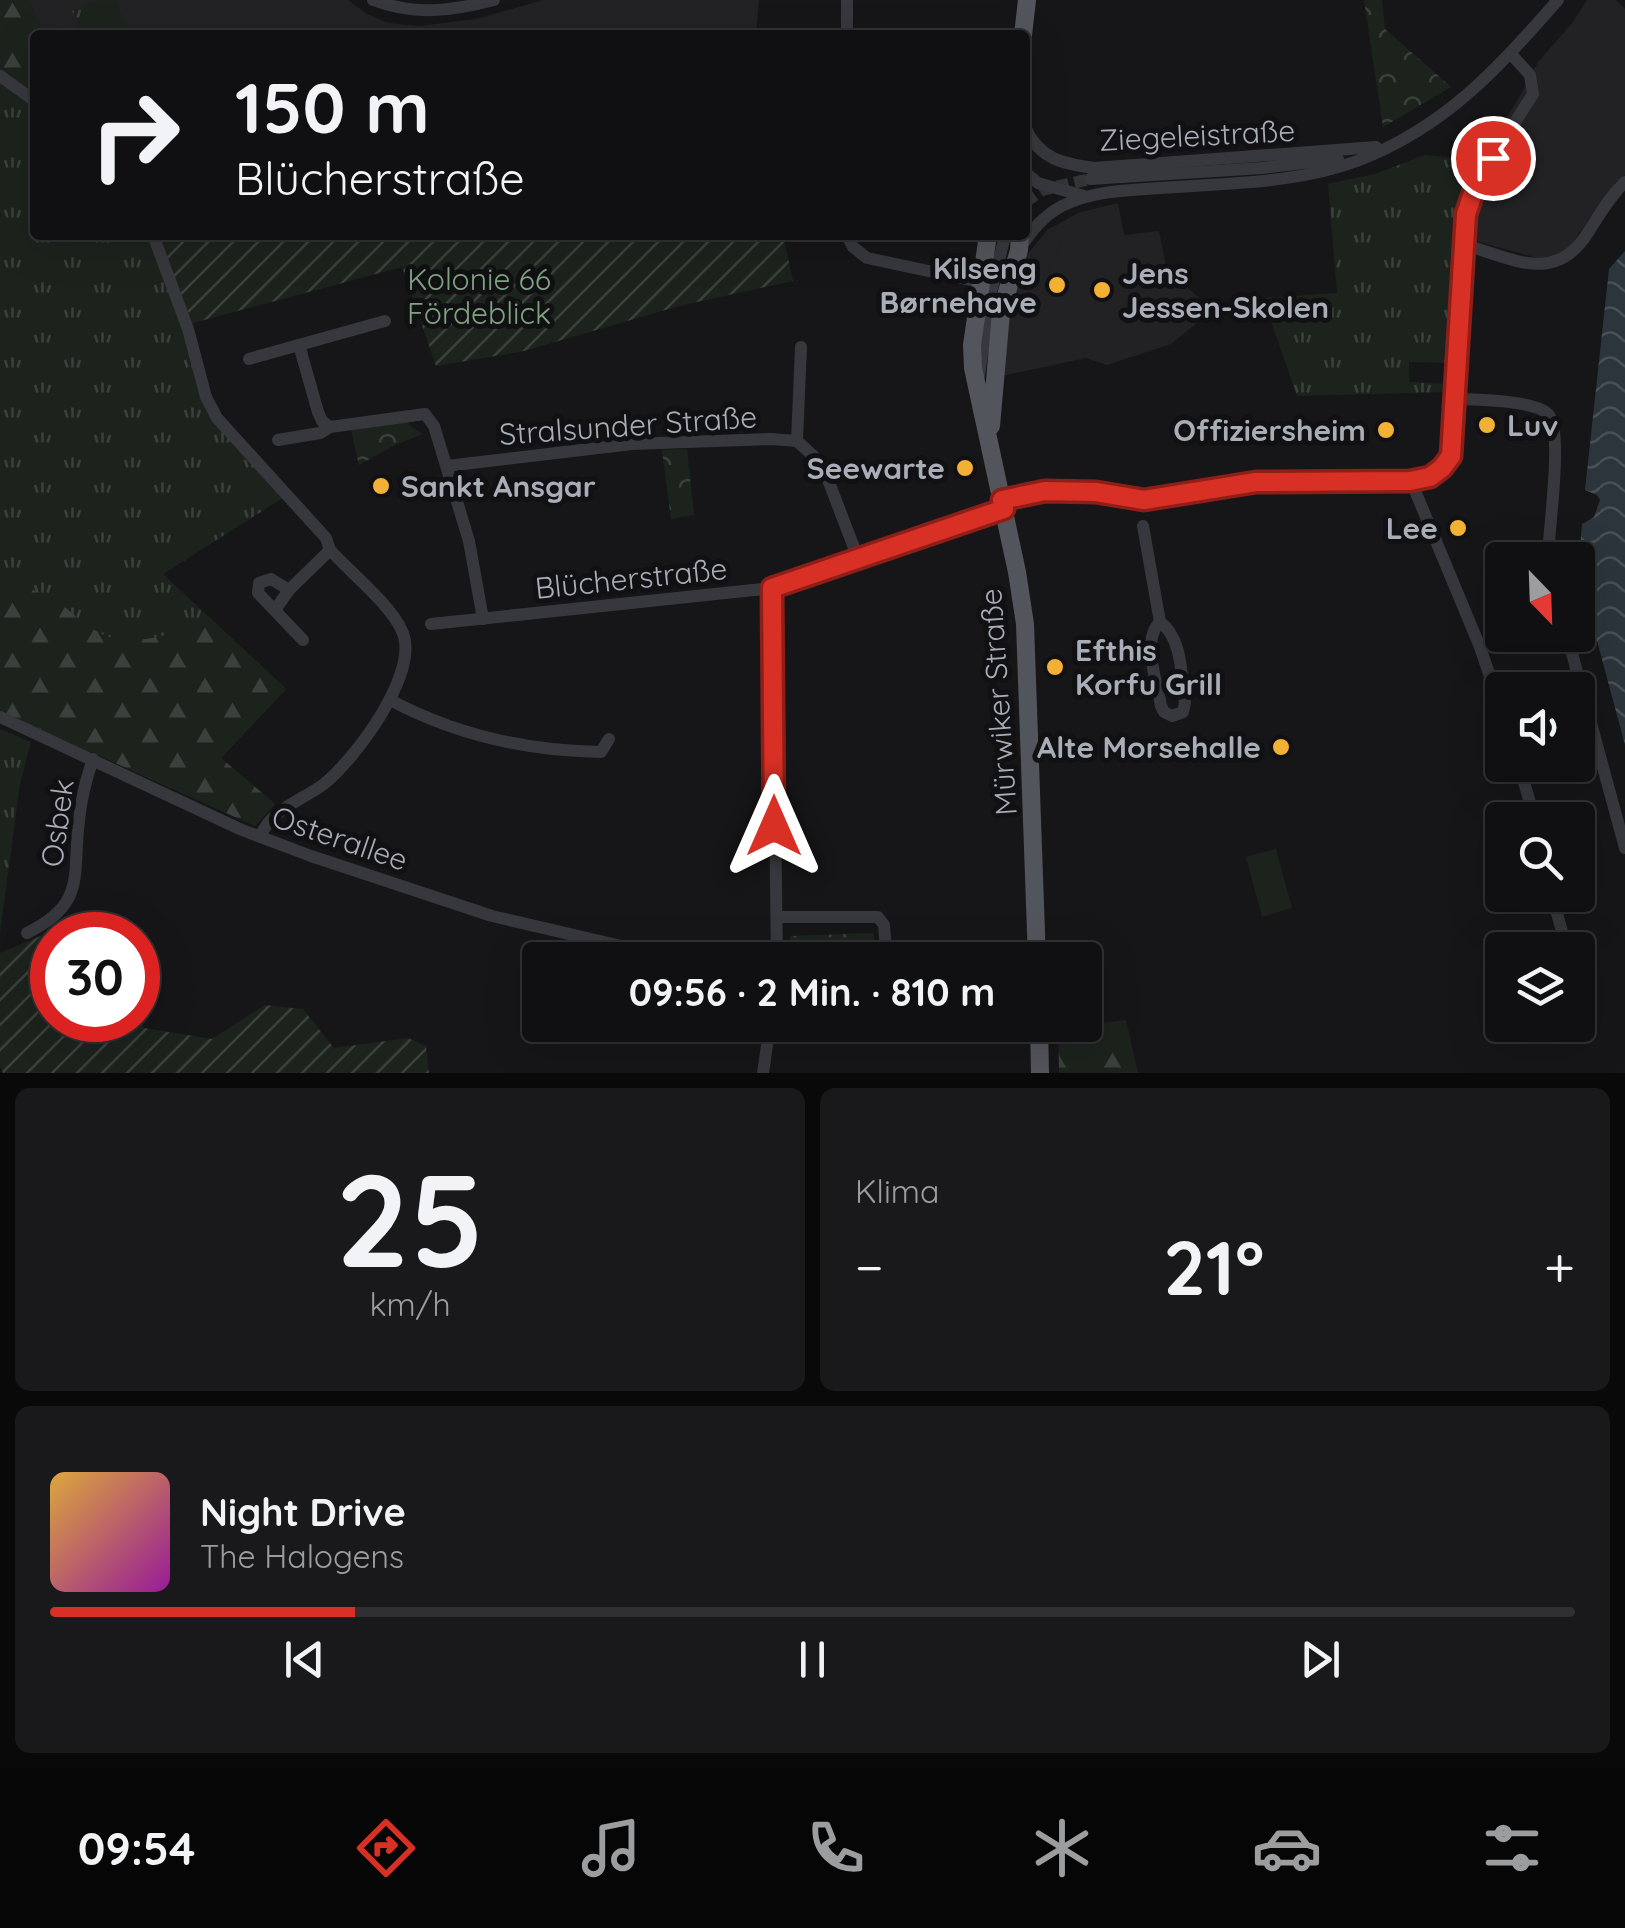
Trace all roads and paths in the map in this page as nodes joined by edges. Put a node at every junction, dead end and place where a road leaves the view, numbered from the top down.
1 (373, 0) edge
2 (494, 0) edge
3 (847, 0) edge
4 (1027, 0) edge
5 (1558, 0) edge
6 (848, 30) edge
7 (1024, 30) edge
8 (1511, 54) junction
9 (0, 76) edge
10 (30, 97) edge
11 (1030, 139) edge
12 (1388, 146) junction
13 (1030, 176) edge
14 (1090, 179) tunnel mouth
15 (1625, 182) edge
16 (1087, 197) junction
17 (1030, 232) edge
18 (155, 240) edge
19 (850, 240) edge
20 (987, 240) edge
21 (1004, 240) edge
22 (1019, 243) edge
23 (1465, 245) junction
24 (980, 282) junction
25 (385, 321) dead end
26 (299, 344) junction
27 (801, 347) dead end
28 (248, 359) dead end
29 (977, 388) junction
30 (1456, 399) junction
31 (330, 428) junction
32 (278, 440) dead end
33 (797, 441) junction
34 (990, 444) junction
35 (447, 466) junction
36 (1410, 481) junction
37 (1144, 500) junction
38 (1003, 505) junction
39 (1549, 542) edge
40 (330, 550) junction
41 (858, 558) junction
42 (772, 588) junction
43 (289, 590) junction
44 (275, 610) junction
45 (483, 619) junction
46 (1160, 622) junction
47 (431, 624) dead end
48 (304, 640) dead end
49 (1572, 652) edge
50 (1488, 672) edge
51 (390, 700) junction
52 (0, 717) edge
53 (609, 739) dead end
54 (93, 759) junction
55 (260, 837) junction
56 (1625, 848) edge
57 (777, 917) junction
58 (27, 933) dead end
59 (603, 942) edge
60 (776, 942) edge
61 (885, 942) edge
62 (1036, 942) edge
63 (768, 1042) edge
64 (1039, 1042) edge
65 (763, 1073) edge
66 (1040, 1073) edge

1 - 2 street
3 - 6 street
4 - 7 main road
5 - 8 street, Ziegeleistraße
8 - 12 street, Ziegeleistraße
8 - 23 street
9 - 10 street
11 - 12 street, Ziegeleistraße
12 - 14 street, Ziegeleistraße
12 - 16 street, Ziegeleistraße
13 - 16 street, Ziegeleistraße
15 - 23 street
16 - 17 street, Ziegeleistraße
18 - 40 street
19 - 24 street
20 - 24 main road, Mürwiker Straße
21 - 29 street
22 - 34 main road, Mürwiker Straße
23 - 30 street
24 - 29 main road, Mürwiker Straße
25 - 26 street
26 - 28 street
26 - 31 street
27 - 33 street
29 - 34 main road, Mürwiker Straße
30 - 36 street
30 - 39 street
31 - 32 street
31 - 35 street
33 - 35 street, Stralsunder Straße
33 - 41 street, Stralsunder Straße
34 - 38 main road, Mürwiker Straße
35 - 45 street
36 - 37 street, Blücherstraße
36 - 50 street
37 - 38 street, Blücherstraße
37 - 46 street
38 - 41 street, Blücherstraße
38 - 62 main road, Mürwiker Straße
40 - 43 street
40 - 51 street
41 - 42 street, Blücherstraße
42 - 45 street, Blücherstraße
42 - 57 street
43 - 44 street
43 - 44 street
44 - 48 street
45 - 47 street, Blücherstraße
46 - 46 street
49 - 56 street
51 - 53 street
51 - 55 street
52 - 54 street, Osterallee
54 - 55 street, Osterallee
54 - 58 street, Osbek
55 - 59 street, Osterallee
57 - 60 street
57 - 61 street
63 - 65 street
64 - 66 main road

